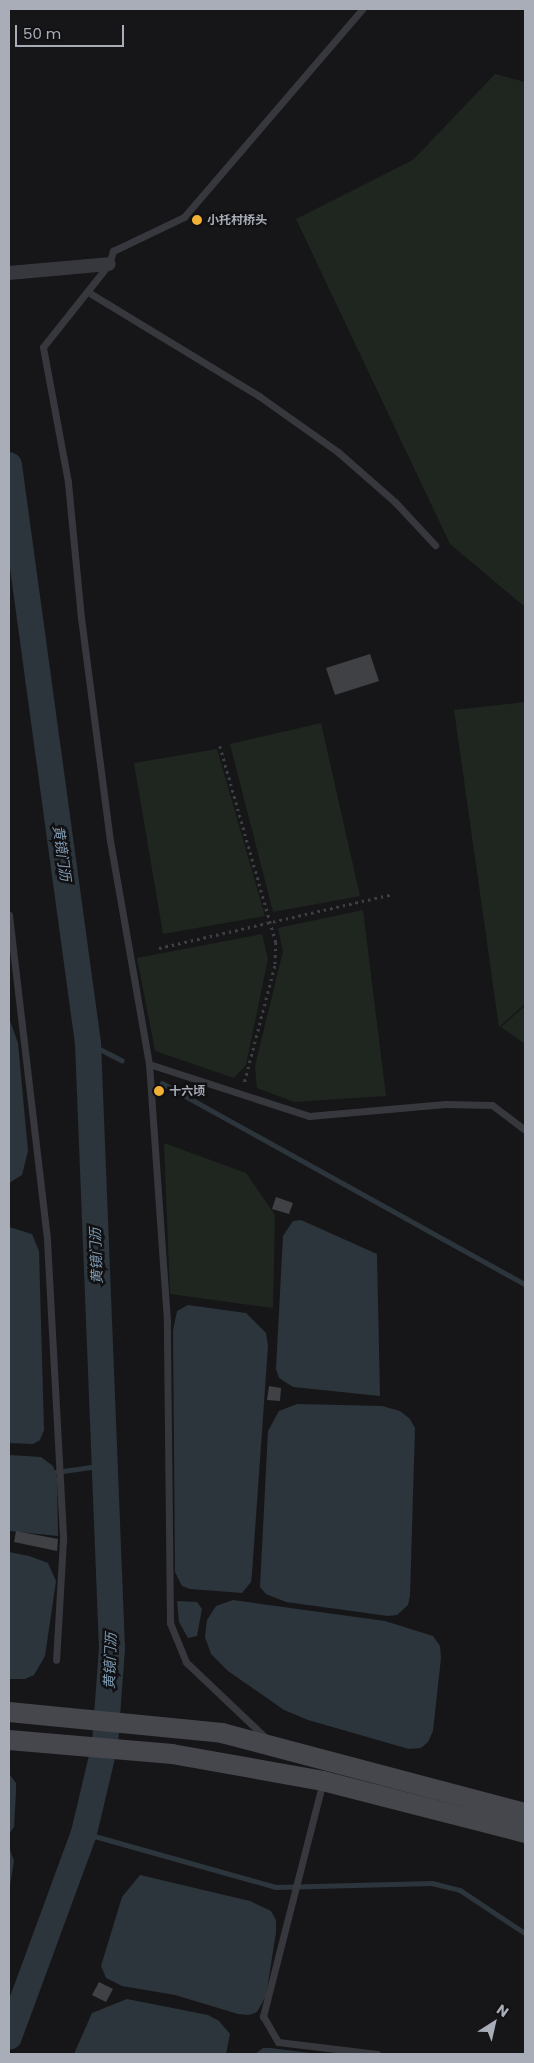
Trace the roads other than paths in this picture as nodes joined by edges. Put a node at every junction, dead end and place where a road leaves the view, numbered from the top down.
1 (362, 9) edge
2 (109, 264) junction
3 (9, 272) edge
4 (88, 292) junction
5 (435, 544) dead end
6 (9, 915) edge
7 (149, 1064) junction
8 (525, 1130) edge
9 (56, 1660) dead end
10 (10, 1712) edge
11 (9, 1740) edge
12 (275, 1746) junction
13 (301, 1766) junction
14 (323, 1781) junction
15 (525, 1812) edge
16 (525, 1833) edge
17 (377, 2054) edge

1 - 2 lane
2 - 3 street
2 - 4 lane
4 - 5 lane
4 - 7 lane
6 - 9 lane
7 - 8 lane
7 - 12 lane
10 - 12 main road
11 - 13 main road
12 - 13 main road
13 - 14 main road
13 - 15 main road
14 - 16 main road
14 - 17 lane

